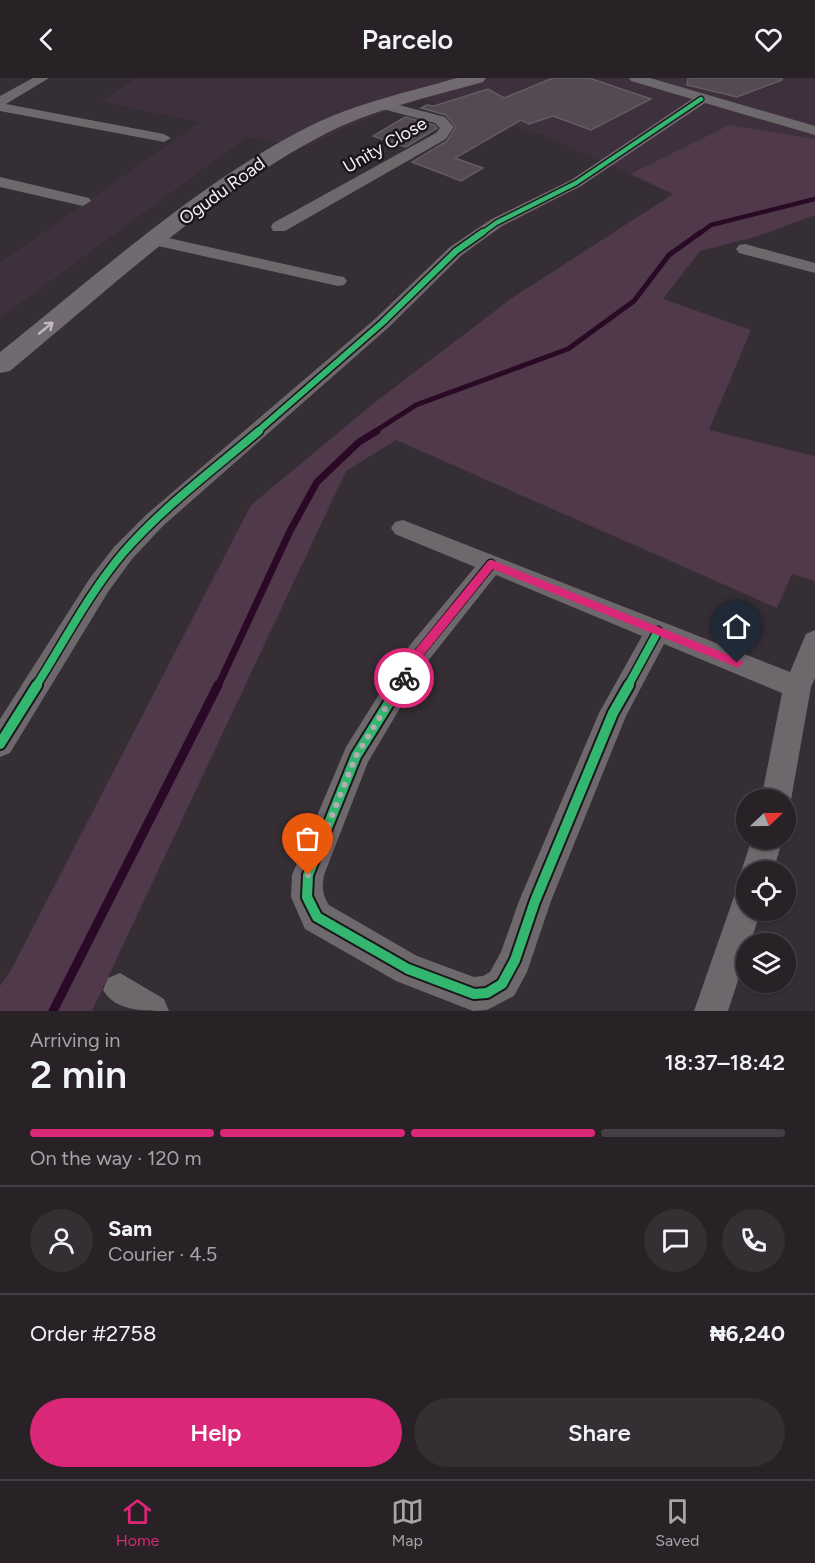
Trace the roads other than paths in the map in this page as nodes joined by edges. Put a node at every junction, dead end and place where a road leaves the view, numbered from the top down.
1 (42, 78) edge
2 (446, 78) edge
3 (477, 78) edge
4 (636, 78) edge
5 (648, 78) edge
6 (701, 99) junction
7 (0, 105) edge
8 (384, 105) junction
9 (815, 123) edge
10 (815, 131) edge
11 (164, 138) dead end
12 (0, 182) edge
13 (83, 201) dead end
14 (279, 227) dead end
15 (155, 240) junction
16 (745, 249) dead end
17 (815, 268) edge
18 (338, 281) dead end
19 (68, 300) junction
20 (0, 342) edge
21 (0, 365) edge
22 (403, 528) dead end
23 (492, 564) junction
24 (658, 631) junction
25 (815, 641) edge
26 (797, 687) junction
27 (0, 744) edge
28 (778, 789) edge
29 (741, 921) edge
30 (120, 990) dead end
31 (152, 1011) edge
32 (711, 1011) edge

1 - 7 street
2 - 19 main road, Ogudu Road
3 - 8 main road, Ogudu Road
4 - 6 street
5 - 9 street
6 - 10 street
6 - 27 street
7 - 11 street
8 - 14 street, Unity Close
8 - 15 main road, Ogudu Road
12 - 13 street
15 - 18 street
15 - 19 main road, Ogudu Road
16 - 17 street
19 - 20 main road, Ogudu Road
21 -> 19 main road, Ogudu Road
22 - 23 street
23 - 24 street
23 - 24 street
24 - 26 street
25 - 26 street
26 - 28 street
29 - 32 street
30 - 31 street

